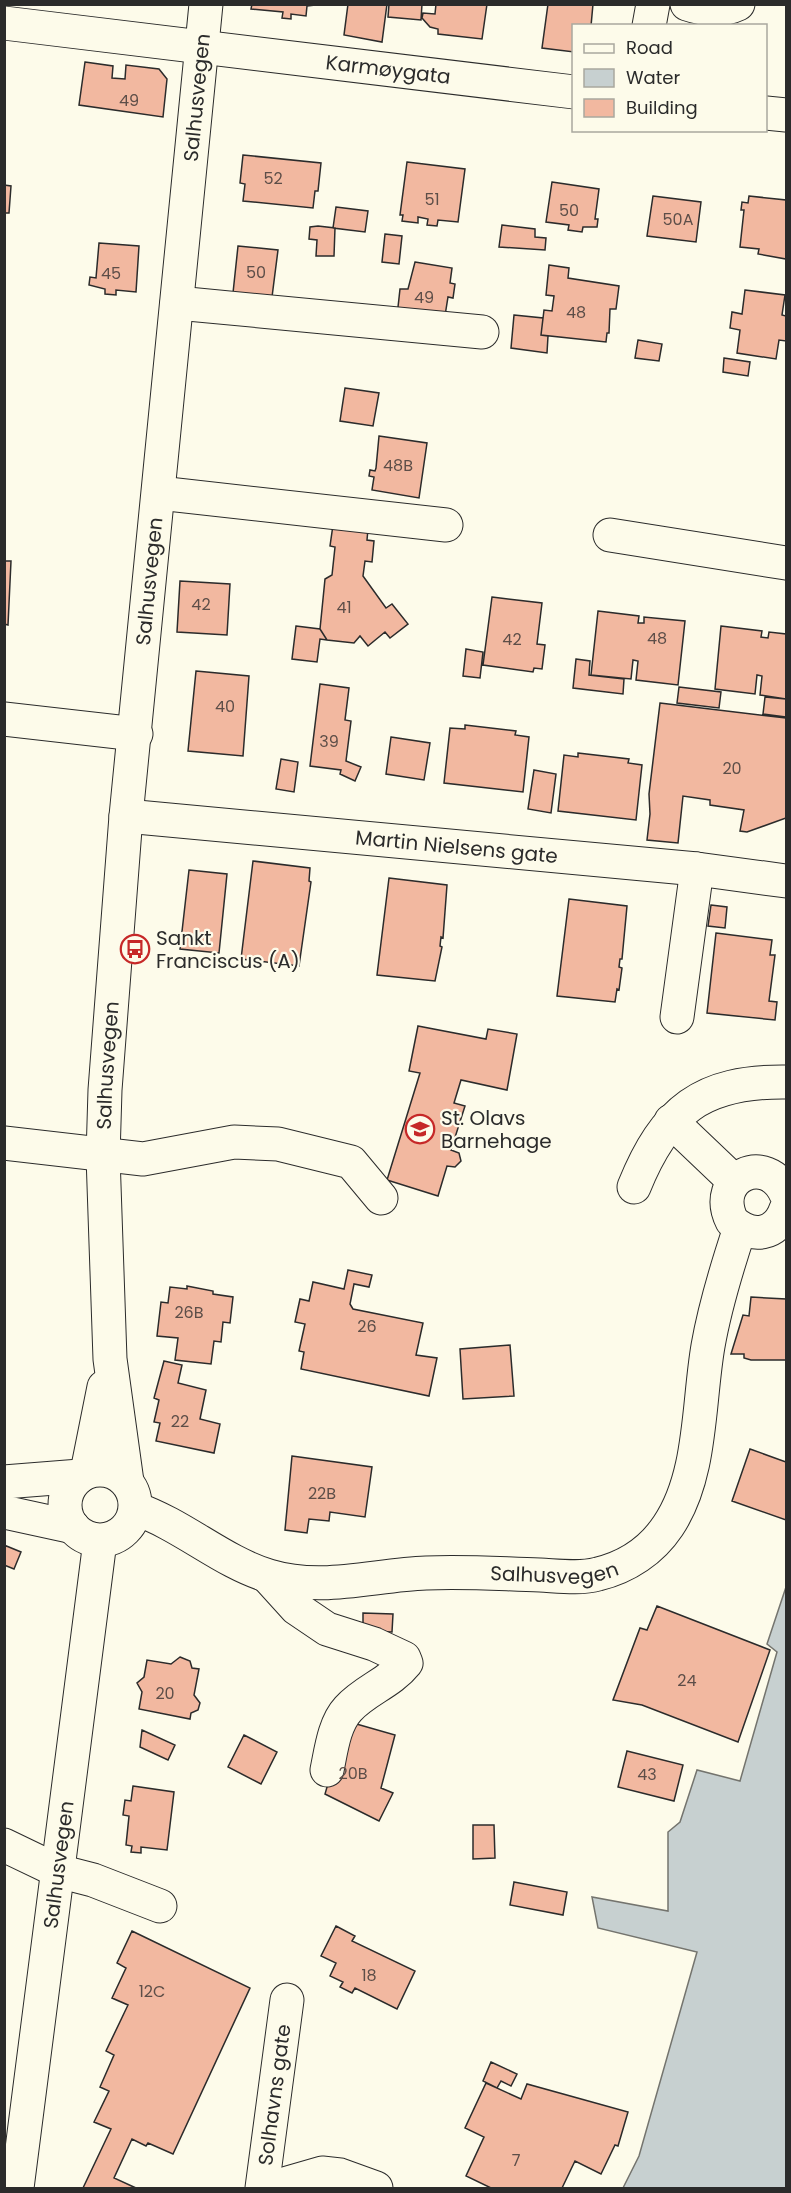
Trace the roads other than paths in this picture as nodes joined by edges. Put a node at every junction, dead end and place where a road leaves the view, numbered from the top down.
1 (206, 4) edge
2 (653, 4) edge
3 (687, 4) edge
4 (738, 4) edge
5 (4, 23) edge
6 (649, 24) edge
7 (202, 45) junction
8 (572, 92) edge
9 (767, 113) edge
10 (786, 115) edge
11 (177, 303) junction
12 (482, 332) dead end
13 (159, 493) junction
14 (446, 525) dead end
15 (610, 535) dead end
16 (786, 563) edge
17 (4, 719) edge
18 (136, 734) junction
19 (126, 816) junction
20 (697, 868) junction
21 (786, 881) edge
22 (677, 1017) dead end
23 (786, 1082) edge
24 (671, 1121) junction
25 (4, 1143) edge
26 (103, 1156) junction
27 (734, 1181) junction
28 (634, 1187) dead end
29 (786, 1194) edge
30 (381, 1198) dead end
31 (786, 1209) edge
32 (740, 1228) junction
33 (110, 1359) junction
34 (84, 1474) junction
35 (4, 1482) edge
36 (131, 1496) junction
37 (4, 1512) edge
38 (86, 1534) junction
39 (267, 1576) junction
40 (327, 1770) dead end
41 (4, 1845) edge
42 (58, 1871) junction
43 (160, 1906) dead end
44 (287, 2000) dead end
45 (17, 2188) edge
46 (262, 2188) edge
47 (270, 2188) edge
48 (375, 2188) edge

1 - 7 street, Salhusvegen
2 - 6 street
3 - 4 street
5 - 7 street, Karmøygata
7 - 8 street, Karmøygata
7 - 11 street, Salhusvegen
9 - 10 street
11 - 12 street
11 - 13 street, Salhusvegen
13 - 14 street
13 - 18 street, Salhusvegen
15 - 16 street
17 - 18 street
18 - 19 street, Salhusvegen
19 - 20 street, Martin Nielsens gate
19 - 26 street, Salhusvegen
20 - 21 street, Martin Nielsens gate
20 - 22 street
23 - 24 street
24 - 27 street
24 - 28 street
25 - 26 street, Salhusvegen
26 - 30 street
26 - 33 street, Salhusvegen
27 - 29 street
27 - 32 street
31 - 32 street
32 - 39 street, Salhusvegen
33 - 34 street, Salhusvegen
33 - 36 street, Salhusvegen
34 - 35 street
34 - 36 street
34 - 38 street
36 - 38 street
36 - 39 street, Salhusvegen
37 - 38 street
38 - 42 street, Salhusvegen
39 - 40 street
41 - 42 street
42 - 43 street
42 - 45 street, Salhusvegen
44 - 46 street, Solhavns gate
47 - 48 street

